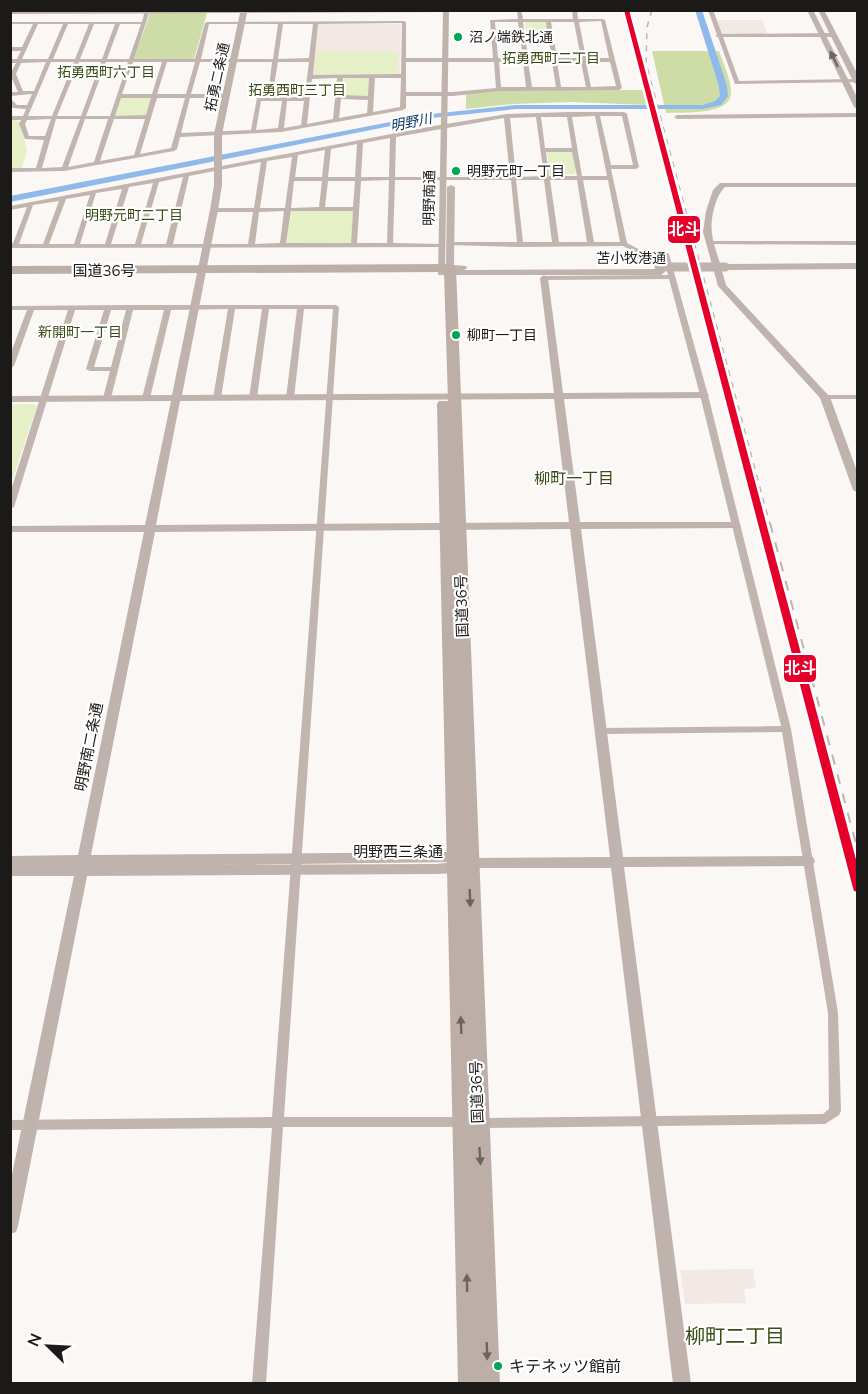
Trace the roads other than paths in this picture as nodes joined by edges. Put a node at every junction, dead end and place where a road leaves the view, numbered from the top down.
1 (444, 10) edge
2 (453, 10) edge
3 (519, 10) edge
4 (574, 10) edge
5 (710, 10) edge
6 (810, 10) edge
7 (821, 10) edge
8 (148, 11) edge
9 (244, 11) edge
10 (358, 11) edge
11 (10, 12) edge
12 (521, 21) junction
13 (548, 21) junction
14 (576, 21) junction
15 (316, 22) junction
16 (357, 22) junction
17 (10, 23) edge
18 (36, 23) junction
19 (66, 23) junction
20 (92, 23) junction
21 (118, 23) junction
22 (143, 23) junction
23 (242, 23) junction
24 (281, 23) junction
25 (822, 35) junction
26 (833, 35) junction
27 (718, 36) junction
28 (552, 40) junction
29 (524, 41) junction
30 (10, 49) edge
31 (24, 49) junction
32 (10, 60) edge
33 (19, 60) junction
34 (312, 60) junction
35 (404, 60) junction
36 (449, 60) junction
37 (497, 60) junction
38 (526, 60) junction
39 (555, 60) junction
40 (584, 60) junction
41 (613, 60) junction
42 (50, 61) junction
43 (77, 61) junction
44 (104, 61) junction
45 (131, 61) junction
46 (165, 61) junction
47 (198, 61) junction
48 (234, 61) junction
49 (276, 61) junction
50 (404, 76) junction
51 (310, 77) junction
52 (340, 77) junction
53 (372, 77) junction
54 (845, 81) junction
55 (857, 82) edge
56 (309, 87) junction
57 (529, 88) junction
58 (559, 88) junction
59 (589, 88) junction
60 (499, 89) junction
61 (21, 92) junction
62 (36, 92) junction
63 (10, 94) edge
64 (404, 94) junction
65 (449, 94) junction
66 (118, 96) junction
67 (153, 96) junction
68 (188, 96) junction
69 (226, 96) junction
70 (339, 98) junction
71 (371, 98) junction
72 (10, 99) edge
73 (285, 99) junction
74 (307, 99) junction
75 (858, 107) edge
76 (30, 108) junction
77 (370, 114) junction
78 (569, 114) junction
79 (597, 114) junction
80 (538, 115) junction
81 (858, 115) edge
82 (507, 116) junction
83 (54, 117) junction
84 (83, 117) junction
85 (111, 117) junction
86 (147, 117) junction
87 (677, 117) dead end
88 (10, 118) edge
89 (26, 118) junction
90 (336, 120) junction
91 (448, 124) junction
92 (304, 126) junction
93 (281, 130) junction
94 (254, 132) junction
95 (218, 134) junction
96 (178, 135) junction
97 (393, 136) junction
98 (48, 138) junction
99 (360, 142) junction
100 (328, 148) junction
101 (543, 150) junction
102 (575, 150) junction
103 (295, 154) junction
104 (136, 156) junction
105 (264, 160) junction
106 (96, 164) junction
107 (218, 167) junction
108 (608, 167) junction
109 (64, 169) junction
110 (10, 170) edge
111 (38, 170) junction
112 (186, 175) junction
113 (447, 178) junction
114 (513, 178) junction
115 (546, 178) junction
116 (580, 178) junction
117 (611, 178) junction
118 (292, 179) junction
119 (325, 179) junction
120 (359, 179) junction
121 (392, 179) junction
122 (156, 181) junction
123 (858, 185) edge
124 (126, 186) junction
125 (94, 192) junction
126 (63, 198) junction
127 (31, 204) junction
128 (10, 208) edge
129 (257, 209) junction
130 (288, 209) junction
131 (322, 209) junction
132 (357, 209) junction
133 (214, 210) junction
134 (709, 243) junction
135 (858, 243) edge
136 (446, 244) junction
137 (624, 244) junction
138 (138, 245) junction
139 (354, 245) junction
140 (390, 245) junction
141 (520, 245) junction
142 (556, 245) junction
143 (591, 245) junction
144 (13, 246) edge
145 (45, 246) junction
146 (76, 246) junction
147 (107, 246) junction
148 (169, 246) junction
149 (207, 246) junction
150 (251, 246) junction
151 (283, 246) junction
152 (858, 266) edge
153 (726, 269) junction
154 (446, 271) junction
155 (858, 271) edge
156 (201, 272) junction
157 (10, 273) edge
158 (672, 277) junction
159 (544, 278) joint
160 (130, 307) junction
161 (168, 307) junction
162 (194, 307) junction
163 (232, 307) junction
164 (266, 307) junction
165 (301, 307) junction
166 (10, 308) edge
167 (31, 308) junction
168 (72, 308) junction
169 (108, 308) junction
170 (10, 366) edge
171 (115, 369) junction
172 (704, 395) junction
173 (560, 396) junction
174 (858, 396) edge
175 (449, 397) junction
176 (825, 397) junction
177 (107, 398) junction
178 (146, 398) junction
179 (217, 398) junction
180 (253, 398) junction
181 (290, 398) junction
182 (330, 398) junction
183 (10, 399) edge
184 (44, 399) junction
185 (176, 399) junction
186 (858, 490) edge
187 (10, 507) edge
188 (736, 525) junction
189 (453, 526) junction
190 (575, 526) junction
191 (321, 527) junction
192 (150, 528) junction
193 (10, 529) edge
194 (786, 729) junction
195 (601, 731) junction
196 (10, 861) edge
197 (808, 861) junction
198 (617, 862) junction
199 (460, 863) junction
200 (296, 864) junction
201 (82, 865) junction
202 (10, 871) edge
203 (647, 1121) junction
204 (279, 1122) junction
205 (471, 1123) junction
206 (10, 1125) edge
207 (30, 1125) junction
208 (10, 1226) edge
209 (259, 1383) edge
210 (470, 1383) edge
211 (488, 1383) edge
212 (682, 1383) edge

1 - 10 street
1 - 36 street
2 - 36 street
3 - 12 street
4 - 14 street
5 - 27 street
6 - 25 street
7 - 26 street
8 - 9 street
8 - 11 street
8 - 22 street
9 - 10 street
9 - 23 street, 拓勇二条通
10 - 16 street
12 - 13 street
12 - 29 street
12 - 37 street
13 - 14 street
13 - 28 street
14 - 40 street
14 - 41 street
15 - 16 street
15 - 24 street
15 - 34 street
16 - 35 street
17 - 18 street
18 - 19 street
18 - 31 street
19 - 20 street
19 - 42 street
20 - 21 street
20 - 43 street
21 - 22 street
21 - 44 street
22 - 45 street
23 - 24 street
23 - 47 street
23 - 48 street, 拓勇二条通
24 - 49 street
25 - 26 street
25 - 27 street
54 -> 25 street
26 - 55 street
27 - 54 street
28 - 29 street
28 - 39 street
29 - 38 street
30 - 31 street
31 - 33 street
32 - 33 street
33 - 42 street
33 - 61 street
34 - 49 street
34 - 51 street
35 - 36 street
35 - 50 street
36 - 37 street
36 - 65 street
37 - 38 street
37 - 60 street
38 - 39 street
38 - 57 street
39 - 40 street
39 - 58 street
40 - 41 street
40 - 59 street
41 - 59 street
42 - 43 street
42 - 62 street
43 - 44 street
43 - 83 street
44 - 45 street
44 - 84 street
45 - 46 street
45 - 66 street
46 - 47 street
46 - 67 street
47 - 48 street
47 - 68 street
48 - 49 street
48 - 69 street, 拓勇二条通
49 - 56 street
50 - 53 street
50 - 64 street
51 - 52 street
51 - 56 street
52 - 53 street
52 - 70 street
53 - 71 street
54 - 55 street
54 - 75 street
56 - 74 street
57 - 58 street
57 - 60 street
58 - 59 street
60 - 65 street
61 - 62 street
61 - 63 street
62 - 76 street
64 - 65 street
64 - 77 street
65 - 91 street, 明野南通
66 - 67 street
66 - 85 street
67 - 68 street
67 - 86 street
68 - 69 street
68 - 96 street
69 - 95 street, 拓勇二条通
70 - 71 street
70 - 90 street
71 - 77 street
72 - 76 street
73 - 74 street
73 - 93 street
73 - 94 street
74 - 92 street
76 - 89 street
77 - 90 street
78 - 79 street
78 - 80 street
78 - 102 street
79 - 108 street
79 - 108 street
80 - 82 street
80 - 101 street
81 - 87 street
82 - 91 street
82 - 114 street
83 - 84 street
83 - 89 street
83 - 98 street
84 - 85 street
84 - 109 street
85 - 86 street
85 - 106 street
86 - 104 street
88 - 89 street
89 - 98 street
90 - 92 street
91 - 97 street
91 - 113 street, 明野南通
92 - 93 street
93 - 94 street
94 - 95 street
95 - 96 street
95 - 107 street, 拓勇二条通
96 - 104 street
97 - 99 street
97 - 121 street
98 - 111 street
99 - 100 street
99 - 120 street
100 - 103 street
100 - 119 street
101 - 102 street
101 - 115 street
102 - 116 street
103 - 105 street
103 - 118 street
104 - 106 street
105 - 107 street
105 - 129 street
106 - 109 street
107 - 112 street
107 - 133 street
108 - 117 street
109 - 111 street
110 - 111 street
112 - 122 street
112 - 148 street
113 - 114 street
113 - 121 street
113 - 136 street, 明野南通
114 - 115 street
114 - 141 street
115 - 116 street
115 - 142 street
116 - 117 street
116 - 143 street
117 - 137 street
118 - 119 street
118 - 130 street
119 - 120 street
119 - 131 street
120 - 121 street
120 - 132 street
121 - 140 street
122 - 124 street
122 - 138 street
123 - 134 street
124 - 125 street
124 - 147 street
125 - 126 street
125 - 146 street
126 - 127 street
126 - 145 street
127 - 128 street
127 - 144 street
129 - 130 street
129 - 133 street
129 - 150 street
130 - 131 street
130 - 151 street
131 - 132 street
132 - 139 street
133 - 149 street
134 - 135 street
134 - 176 street
136 - 140 street
136 - 141 street
136 - 154 street, 明野南通
137 - 143 street
137 - 158 street
138 - 147 street
138 - 148 street
139 - 140 street
139 - 151 street
141 - 142 street
142 - 143 street
144 - 145 street
145 - 146 street
146 - 147 street
148 - 149 street
149 - 150 street
149 - 156 street
150 - 151 street
152 - 153 street, 苫小牧港通
153 - 154 street, 苫小牧港通, bridge
153 - 155 street, 苫小牧港通
154 - 156 highway, 国道36号
154 - 175 highway, 国道36号
156 - 157 highway, 国道36号
156 - 162 street, 明野南二条通
158 - 159 street
158 - 172 street
159 - 173 street
160 - 161 street
160 - 169 street
160 - 171 street
161 - 162 street
161 - 178 street
162 - 163 street
162 - 185 street, 明野南二条通
163 - 164 street
163 - 179 street
164 - 165 street
164 - 180 street
165 - 181 street
165 - 182 street
166 - 167 street
167 - 168 street
167 - 170 street
168 - 169 street
168 - 184 street
169 - 171 street
171 - 177 street
172 - 173 street
172 - 188 street
173 - 175 street
173 - 190 street
174 - 176 street
175 - 182 street
175 - 189 highway, 国道36号
176 - 186 street
177 - 178 street
177 - 184 street
178 - 185 street
179 - 180 street
179 - 185 street
180 - 181 street
181 - 182 street
182 - 191 street
183 - 184 street
184 - 187 street
185 - 192 street, 明野南二条通
188 - 190 street
188 - 194 street
189 - 190 street
189 - 191 street
189 - 199 highway, 国道36号
190 - 195 street
191 - 192 street
191 - 200 street
192 - 193 street
192 - 201 street, 明野南二条通
194 - 195 street
194 - 197 street
195 - 198 street
196 - 201 street, 明野西三条通
197 - 198 street, 明野西三条通
197 - 203 street
198 - 199 street, 明野西三条通
198 - 203 street
199 - 200 street, 明野西三条通
199 - 205 highway, 国道36号
200 - 201 street, 明野西三条通
200 - 204 street
201 - 202 street, 明野西三条通
201 - 207 street, 明野南二条通
203 - 205 street
203 - 212 street
204 - 205 street
204 - 207 street
204 - 209 street
210 -> 205 highway, 国道36号
205 -> 211 highway, 国道36号
206 - 207 street
207 - 208 street, 明野南二条通

